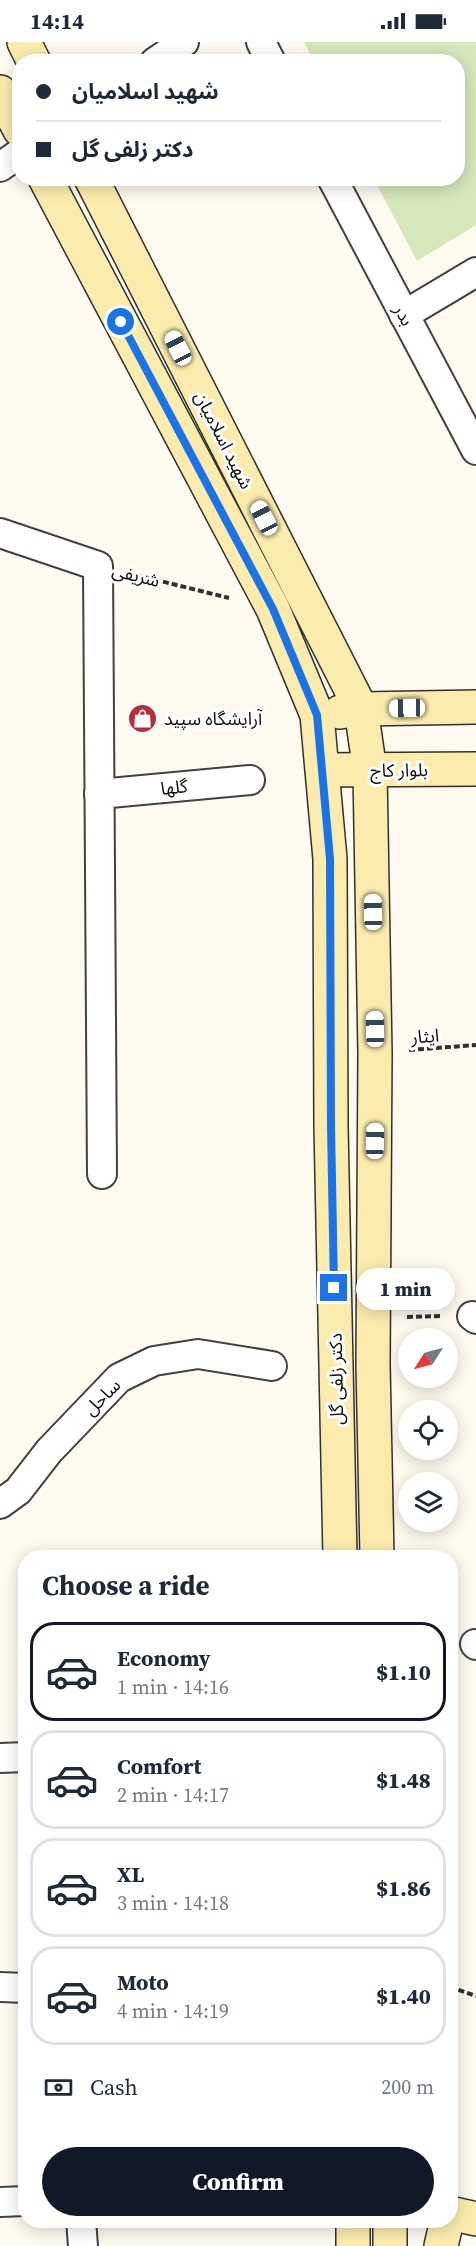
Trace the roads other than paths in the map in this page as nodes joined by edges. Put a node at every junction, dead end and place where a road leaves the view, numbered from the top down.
1 (184, 42) edge
2 (167, 54) edge
3 (0, 92) edge
4 (12, 115) edge
5 (49, 186) edge
6 (95, 186) edge
7 (336, 186) edge
8 (476, 272) edge
9 (404, 315) junction
10 (476, 450) edge
11 (0, 533) edge
12 (476, 706) edge
13 (361, 709) junction
14 (317, 715) junction
15 (476, 769) edge
16 (322, 770) junction
17 (370, 771) junction
18 (250, 780) dead end
19 (99, 794) junction
20 (102, 1174) dead end
21 (272, 1366) dead end
22 (0, 1504) edge
23 (340, 1550) edge
24 (377, 1550) edge
25 (0, 1758) edge
26 (18, 1758) edge
27 (0, 1987) edge
28 (18, 1988) edge
29 (18, 2201) edge
30 (0, 2202) edge
31 (458, 2215) edge
32 (476, 2219) edge
33 (82, 2228) edge
34 (390, 2228) edge
35 (445, 2228) edge
36 (83, 2246) edge
37 (390, 2246) edge
38 (441, 2246) edge

1 - 2 street
3 - 4 main road
5 - 14 main road, شهید اسلامیان
6 - 13 main road, شهید اسلامیان
7 - 9 street, بدر
8 - 9 street
9 - 10 street, بدر
11 - 19 street, شریفی
12 - 13 main road
13 - 14 main road
13 - 17 main road, شهید اسلامیان
14 - 16 main road, شهید اسلامیان
15 - 17 main road, بلوار کاج
16 - 17 main road, بلوار کاج
16 - 23 main road, دکتر زلفی گل
17 - 24 main road, دکتر زلفی گل
18 - 19 street, گلها
19 - 20 street
21 - 22 street, ساحل
25 - 26 street
27 - 28 street
29 - 30 street
31 - 32 main road
33 - 36 street
34 - 37 main road
35 - 38 main road

